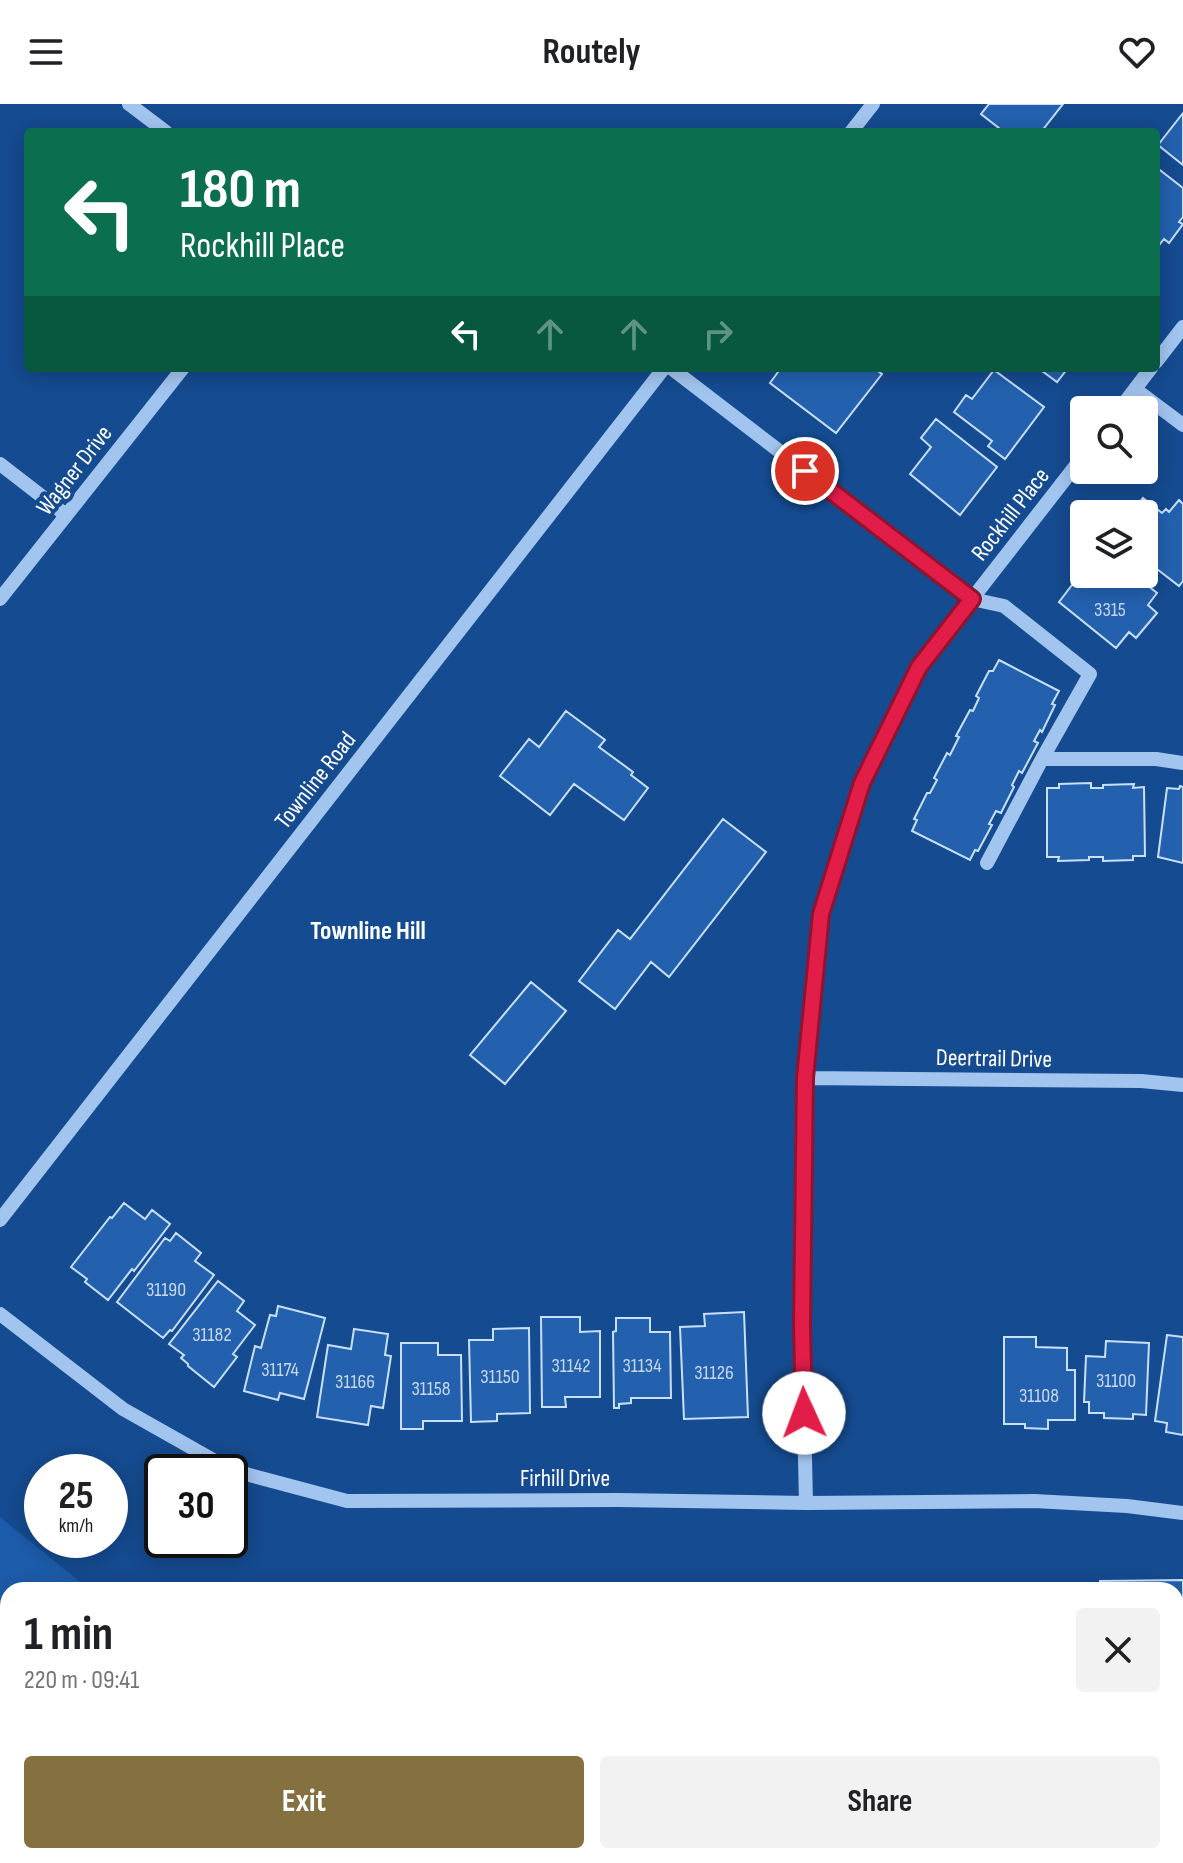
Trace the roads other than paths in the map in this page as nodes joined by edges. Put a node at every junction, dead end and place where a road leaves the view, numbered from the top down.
1 (129, 104) edge
2 (873, 104) edge
3 (161, 128) edge
4 (854, 128) edge
5 (1183, 327) edge
6 (1160, 357) edge
7 (180, 372) edge
8 (661, 372) edge
9 (676, 372) edge
10 (1148, 372) edge
11 (1135, 389) junction
12 (1130, 396) edge
13 (1183, 425) edge
14 (0, 464) edge
15 (1070, 473) edge
16 (66, 515) junction
17 (0, 599) edge
18 (972, 599) junction
19 (1042, 759) junction
20 (1183, 763) edge
21 (987, 863) dead end
22 (805, 1078) junction
23 (1183, 1085) edge
24 (0, 1220) edge
25 (0, 1314) edge
26 (806, 1503) junction
27 (1183, 1513) edge

1 - 3 street
2 - 4 street
5 - 6 street
7 - 16 street, Wagner Drive
8 - 24 street, Townline Road
9 - 18 street, Rockhill Place
10 - 11 street
11 - 12 street
11 - 13 street
14 - 16 street
15 - 18 street, Rockhill Place
16 - 17 street, Wagner Drive
18 - 19 street
18 - 22 street, Rockhill Place
19 - 20 street
19 - 21 street
22 - 23 street, Deertrail Drive
22 - 26 street, Rockhill Place
25 - 26 street, Firhill Drive
26 - 27 street, Firhill Drive

